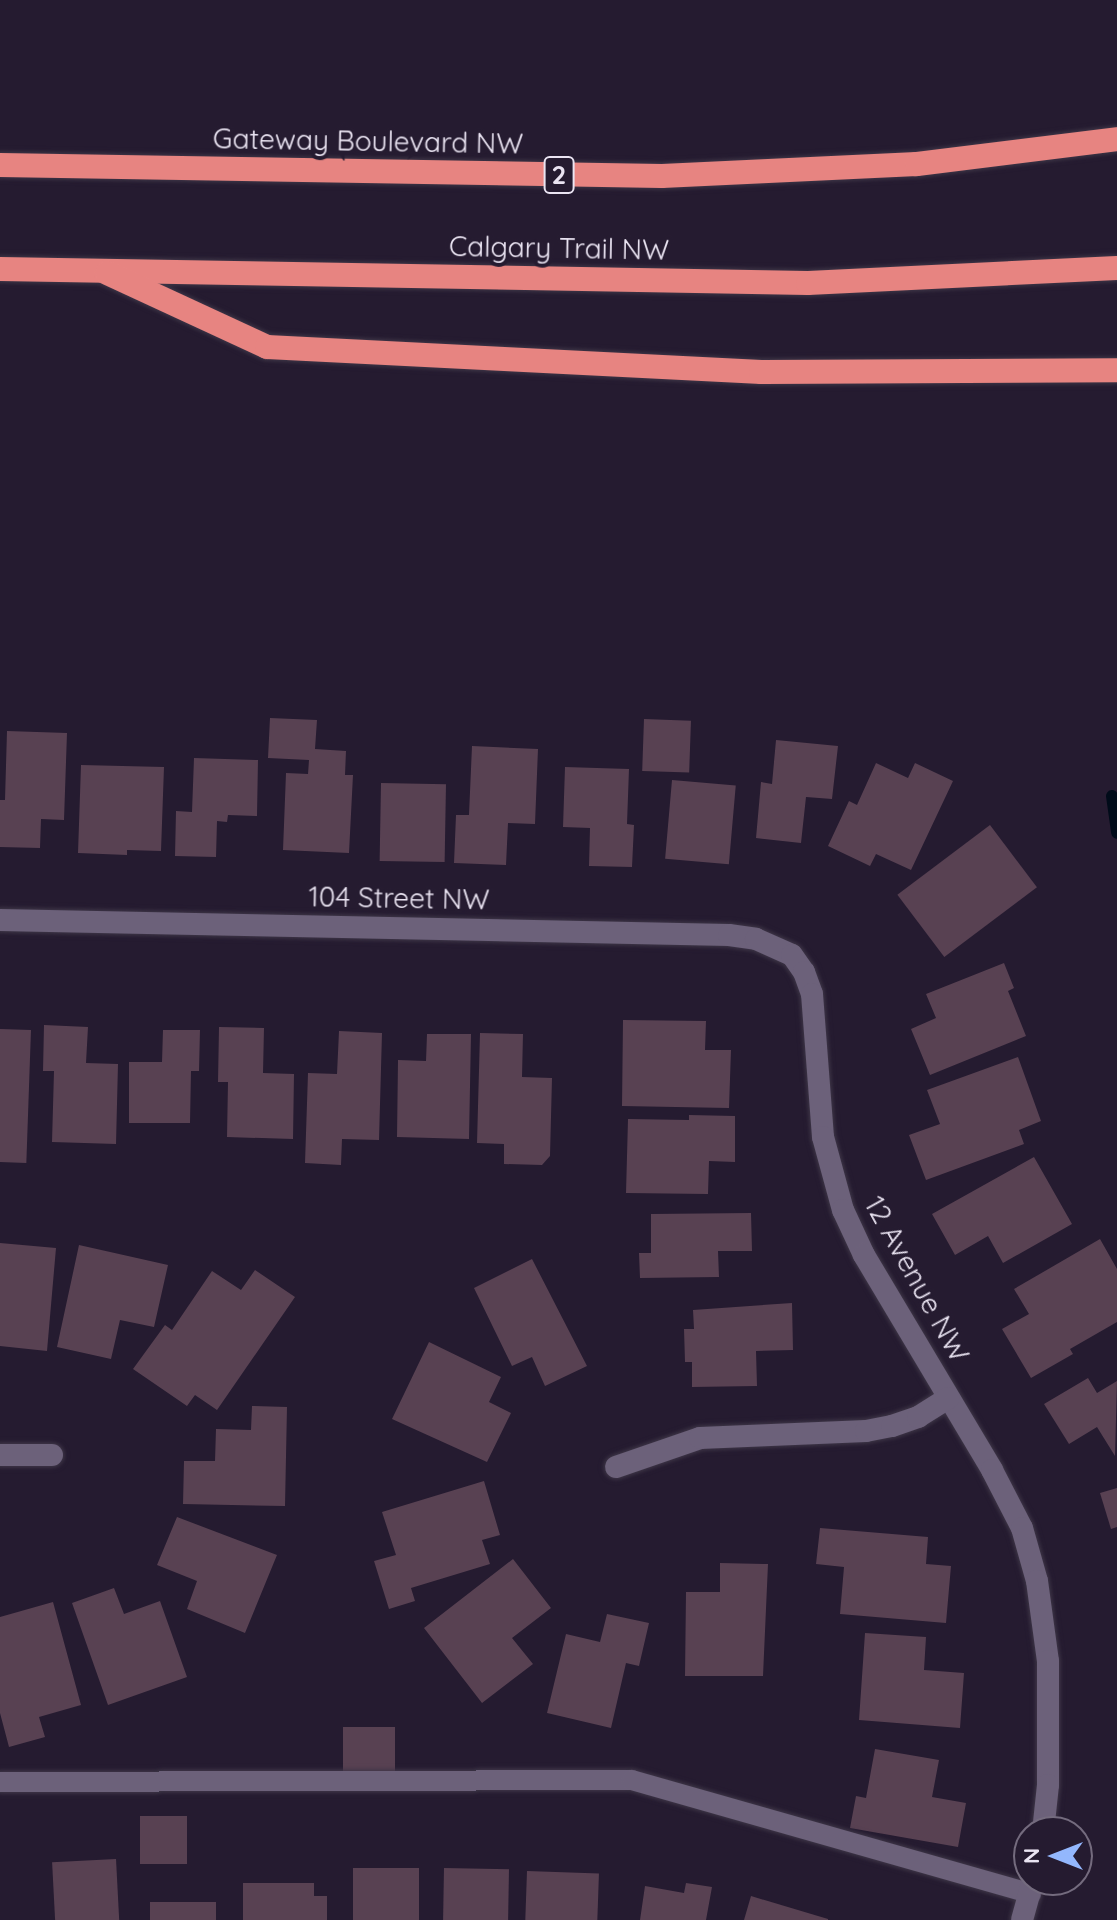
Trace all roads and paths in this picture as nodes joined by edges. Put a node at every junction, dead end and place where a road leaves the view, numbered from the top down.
1 (1117, 139) edge
2 (0, 165) edge
3 (1117, 268) edge
4 (0, 269) edge
5 (98, 269) junction
6 (1117, 370) edge
7 (0, 920) edge
8 (792, 955) joint
9 (949, 1398) junction
10 (0, 1455) edge
11 (52, 1455) dead end
12 (616, 1467) dead end
13 (0, 1782) edge
14 (1045, 1816) edge
15 (1013, 1882) edge
16 (1029, 1896) edge
17 (1022, 1920) edge

1 - 2 highway, Gateway Boulevard NW / 2
3 - 5 highway, Calgary Trail NW
4 - 5 highway, Calgary Trail NW
5 - 6 highway
7 - 8 street, 104 Street NW
8 - 9 street, 12 Avenue NW
9 - 12 street, 12 Avenue NW
9 - 14 street, 12 Avenue NW
10 - 11 street
13 - 15 lane
16 - 17 street

